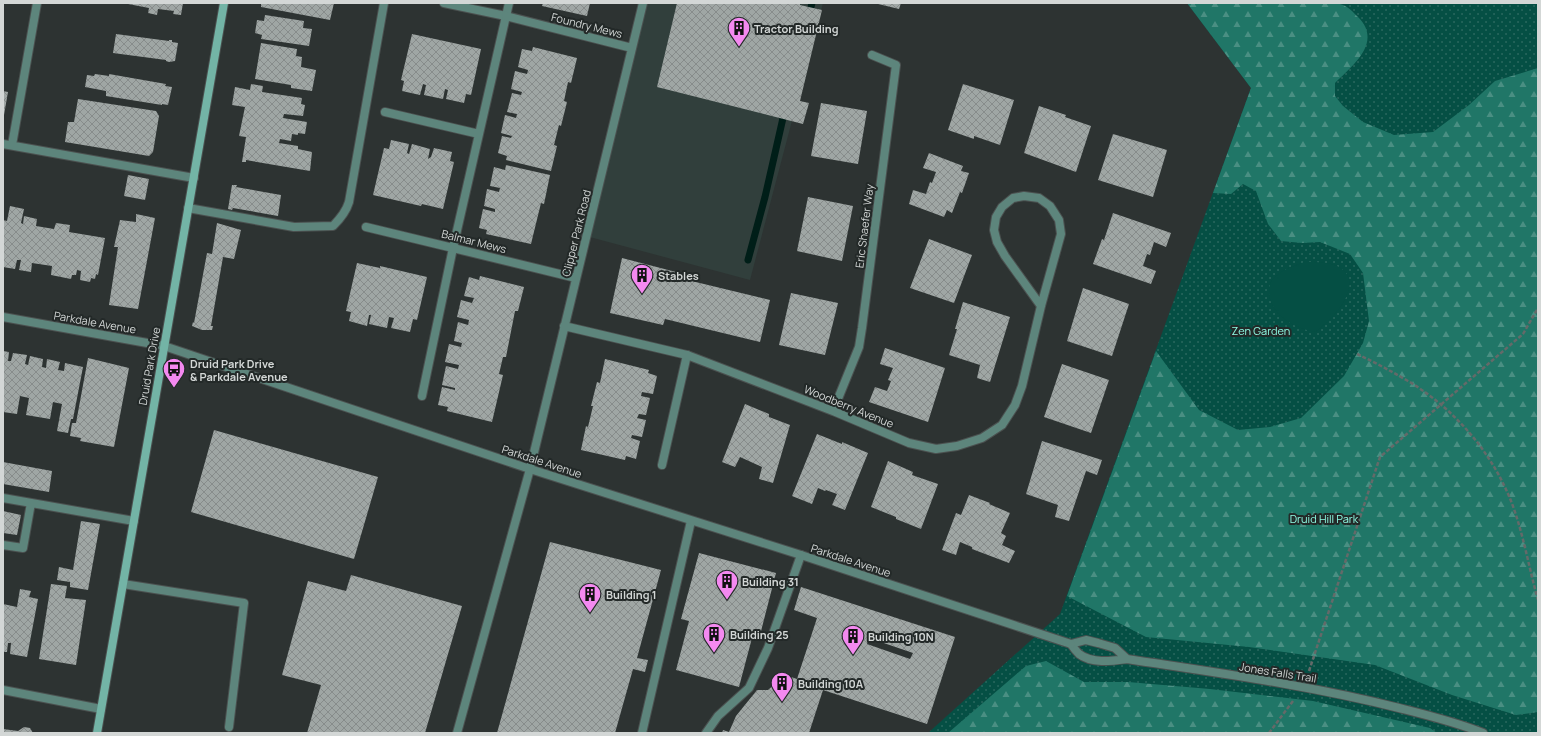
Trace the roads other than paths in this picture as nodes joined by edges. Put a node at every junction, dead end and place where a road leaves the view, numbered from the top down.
1 (36, 3) edge
2 (224, 3) edge
3 (384, 3) edge
4 (444, 3) edge
5 (509, 3) edge
6 (643, 3) edge
7 (506, 16) junction
8 (632, 48) junction
9 (872, 55) dead end
10 (385, 112) dead end
11 (479, 134) junction
12 (3, 144) edge
13 (12, 145) junction
14 (194, 178) junction
15 (188, 208) junction
16 (366, 227) dead end
17 (453, 248) junction
18 (576, 278) junction
19 (1041, 306) junction
20 (3, 317) edge
21 (564, 326) junction
22 (164, 346) junction
23 (687, 355) junction
24 (422, 396) dead end
25 (833, 411) junction
26 (662, 466) dead end
27 (530, 469) junction
28 (3, 498) edge
29 (31, 503) junction
30 (134, 521) junction
31 (691, 521) junction
32 (3, 545) edge
33 (801, 555) junction
34 (123, 584) junction
35 (1071, 644) junction
36 (1127, 659) junction
37 (3, 690) edge
38 (102, 709) junction
39 (229, 727) dead end
40 (97, 733) edge
41 (457, 733) edge
42 (642, 733) edge
43 (706, 733) edge
44 (1483, 733) edge

1 - 13 street
2 - 14 main road, Druid Park Drive
3 - 15 street
4 - 7 street, Foundry Mews
5 - 7 street
6 - 8 street, Clipper Park Road
7 - 8 street, Foundry Mews
7 - 11 street
8 - 18 street, Clipper Park Road
9 - 25 street, Eric Shaefer Way
10 - 11 street
11 - 17 street
12 - 13 street
13 - 14 street
14 - 15 main road, Druid Park Drive
15 - 22 main road, Druid Park Drive
16 - 17 street, Balmar Mews
17 - 18 street, Balmar Mews
17 - 24 street
18 - 21 street, Clipper Park Road
19 - 19 street, Woodberry Avenue
19 - 25 street, Woodberry Avenue
20 - 22 street, Parkdale Avenue
21 - 23 street, Woodberry Avenue
21 - 27 street, Clipper Park Road
22 - 27 street, Parkdale Avenue
22 - 30 main road, Druid Park Drive
23 - 25 street, Woodberry Avenue
23 - 26 street
27 - 31 street, Parkdale Avenue
27 - 41 street, Clipper Park Road
28 - 29 street
29 - 30 street
29 - 32 street
30 - 34 main road, Druid Park Drive
31 - 33 street, Parkdale Avenue
31 - 42 street
33 - 35 street, Parkdale Avenue
33 - 43 street
34 - 38 main road, Druid Park Drive
34 - 39 street
35 - 36 street, Jones Falls Trail
35 - 36 street
36 - 44 street, Jones Falls Trail
37 - 38 street
38 - 40 main road, Druid Park Drive

